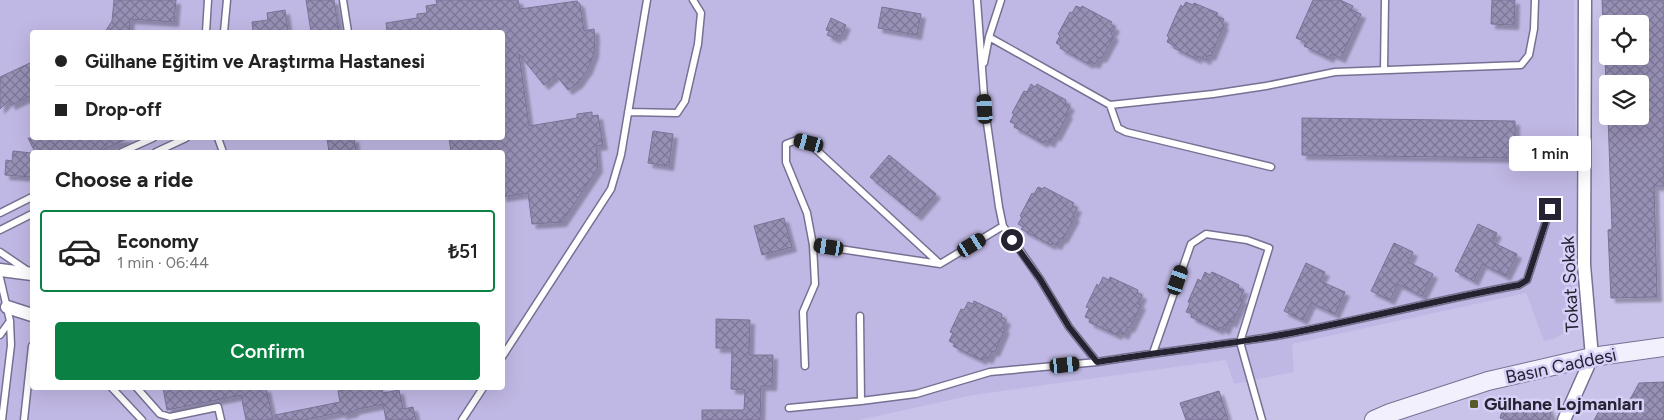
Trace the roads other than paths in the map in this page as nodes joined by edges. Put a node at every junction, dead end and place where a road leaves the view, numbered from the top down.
1 (208, 0) edge
2 (227, 0) edge
3 (344, 0) edge
4 (647, 0) edge
5 (693, 0) edge
6 (977, 0) edge
7 (1001, 0) edge
8 (1385, 0) edge
9 (1535, 0) edge
10 (1585, 0) edge
11 (206, 30) edge
12 (224, 30) edge
13 (348, 30) edge
14 (989, 37) junction
15 (1384, 70) junction
16 (982, 71) junction
17 (1110, 104) junction
18 (628, 112) junction
19 (149, 140) edge
20 (182, 140) edge
21 (126, 150) edge
22 (160, 150) edge
23 (1271, 167) dead end
24 (30, 198) edge
25 (1550, 209) dead end
26 (0, 213) edge
27 (30, 215) edge
28 (1003, 226) junction
29 (0, 230) edge
30 (813, 245) junction
31 (0, 252) edge
32 (940, 264) junction
33 (0, 270) edge
34 (30, 273) edge
35 (30, 274) edge
36 (0, 278) edge
37 (7, 307) junction
38 (30, 314) edge
39 (860, 316) dead end
40 (10, 321) junction
41 (0, 335) edge
42 (1240, 342) junction
43 (1664, 347) edge
44 (505, 352) edge
45 (1153, 353) junction
46 (1592, 357) junction
47 (1097, 362) junction
48 (30, 364) edge
49 (805, 366) dead end
50 (114, 390) edge
51 (139, 390) edge
52 (482, 390) edge
53 (861, 401) junction
54 (790, 408) dead end
55 (1390, 416) edge
56 (2, 420) edge
57 (24, 420) edge
58 (142, 420) edge
59 (221, 420) edge
60 (462, 420) edge
61 (1262, 420) edge
62 (1374, 420) edge
63 (1564, 420) edge

1 - 11 lane
2 - 12 lane
3 - 13 lane
4 - 18 lane
5 - 18 lane
6 - 16 lane
7 - 14 lane
8 - 15 lane
9 - 15 lane
10 - 46 street, Tokat Sokak
14 - 16 lane
14 - 17 lane
15 - 17 lane
16 - 28 lane
17 - 23 lane
18 - 44 lane
19 - 21 lane
20 - 22 lane
24 - 26 lane
25 - 42 lane
27 - 29 lane
28 - 32 lane
28 - 47 lane
30 - 32 lane
30 - 32 lane
30 - 49 lane
31 - 34 lane
33 - 35 street
36 - 37 lane
37 - 38 street
37 - 40 lane
39 - 53 lane
40 - 41 lane
40 - 56 lane
42 - 45 lane
42 - 45 lane
42 - 61 lane
43 - 46 street, Basın Caddesi
45 - 47 lane
46 - 55 street, Basın Caddesi
46 - 63 street
47 - 53 lane
48 - 57 lane
50 - 58 lane
51 - 59 lane
52 - 60 lane
53 - 54 lane
55 - 62 street, Basın Caddesi

